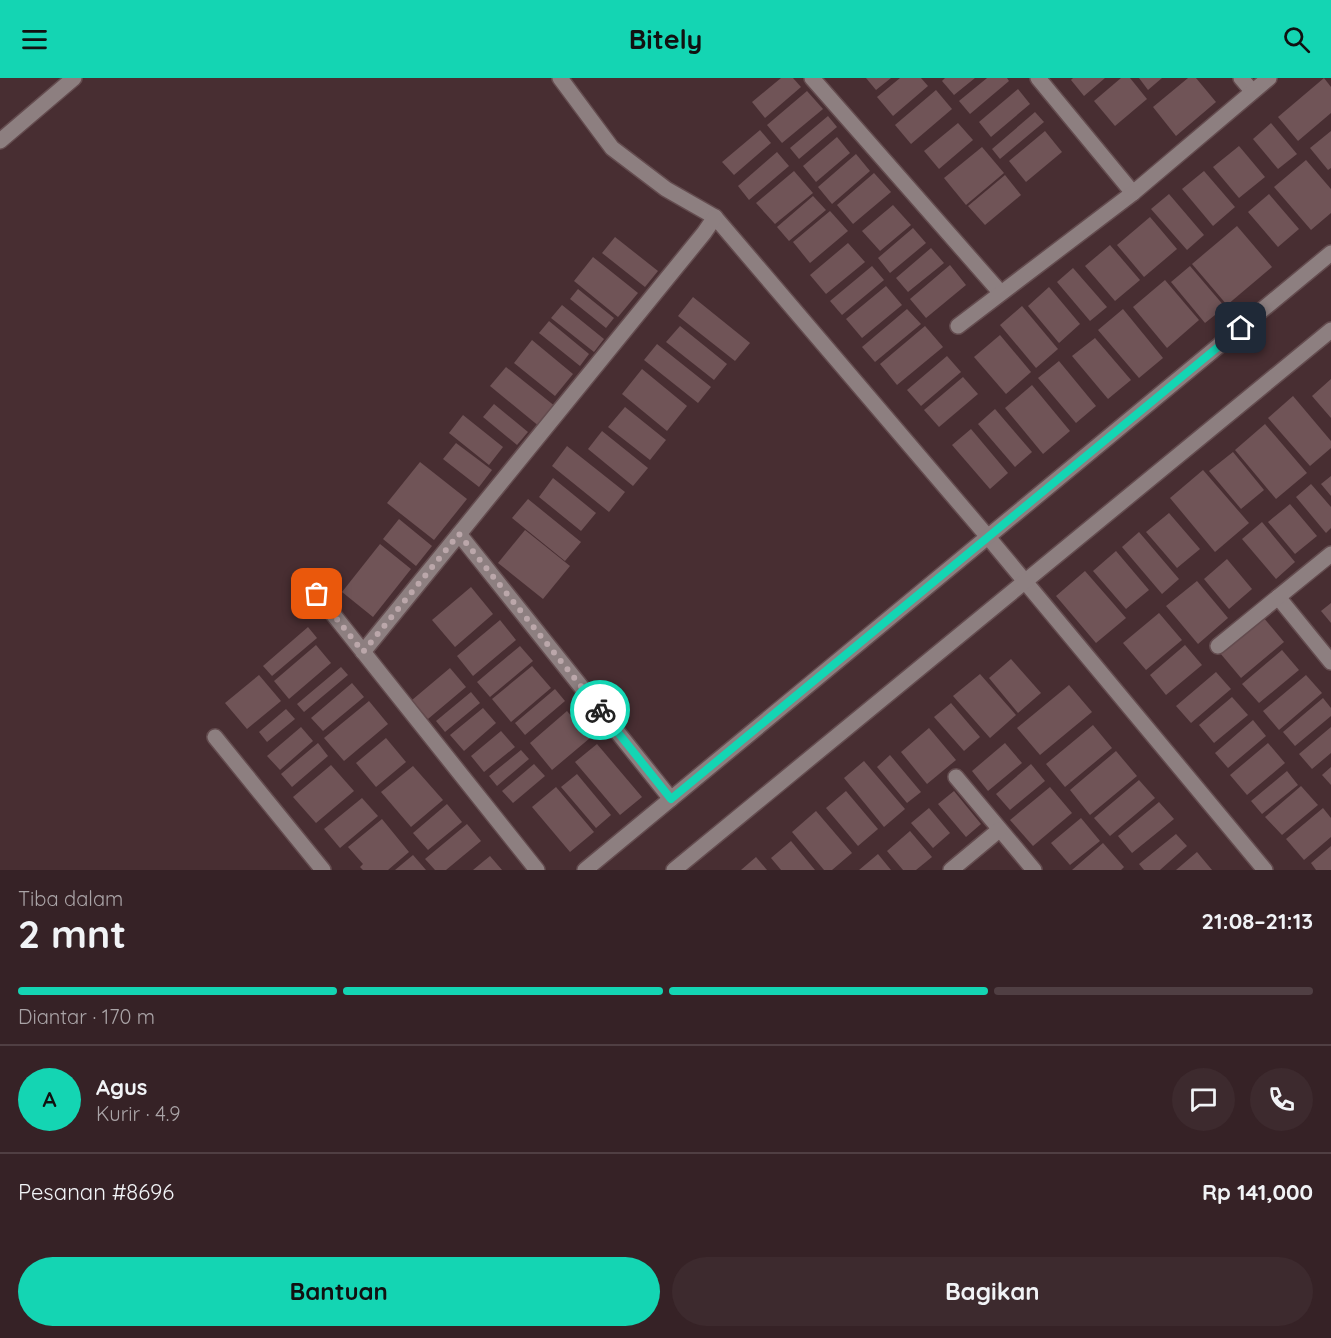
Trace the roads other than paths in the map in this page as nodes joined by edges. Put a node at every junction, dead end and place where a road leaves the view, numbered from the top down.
1 (74, 78) edge
2 (560, 78) edge
3 (812, 78) edge
4 (1038, 78) edge
5 (1241, 78) edge
6 (1269, 78) edge
7 (1252, 91) junction
8 (0, 141) edge
9 (1133, 193) junction
10 (715, 217) junction
11 (1331, 253) edge
12 (1000, 292) junction
13 (958, 326) dead end
14 (1331, 330) edge
15 (459, 534) junction
16 (988, 537) junction
17 (1331, 554) edge
18 (1025, 582) junction
19 (317, 594) dead end
20 (1278, 597) junction
21 (1218, 646) dead end
22 (363, 652) junction
23 (1331, 662) edge
24 (215, 737) dead end
25 (956, 777) dead end
26 (671, 799) junction
27 (999, 830) junction
28 (322, 870) edge
29 (537, 870) edge
30 (585, 870) edge
31 (674, 870) edge
32 (951, 870) edge
33 (1034, 870) edge
34 (1265, 870) edge

1 - 8 street
2 - 10 street
3 - 12 street
4 - 9 street
5 - 7 street
6 - 7 street
7 - 9 street
9 - 12 street
10 - 15 street
10 - 16 street
11 - 16 street
12 - 13 street
14 - 18 street
15 - 22 street
15 - 26 street
16 - 18 street
16 - 26 street
17 - 20 street
18 - 31 street
18 - 34 street
19 - 22 street
20 - 21 street
20 - 23 street
22 - 29 street
24 - 28 street
25 - 27 street
26 - 30 street
27 - 32 street
27 - 33 street

